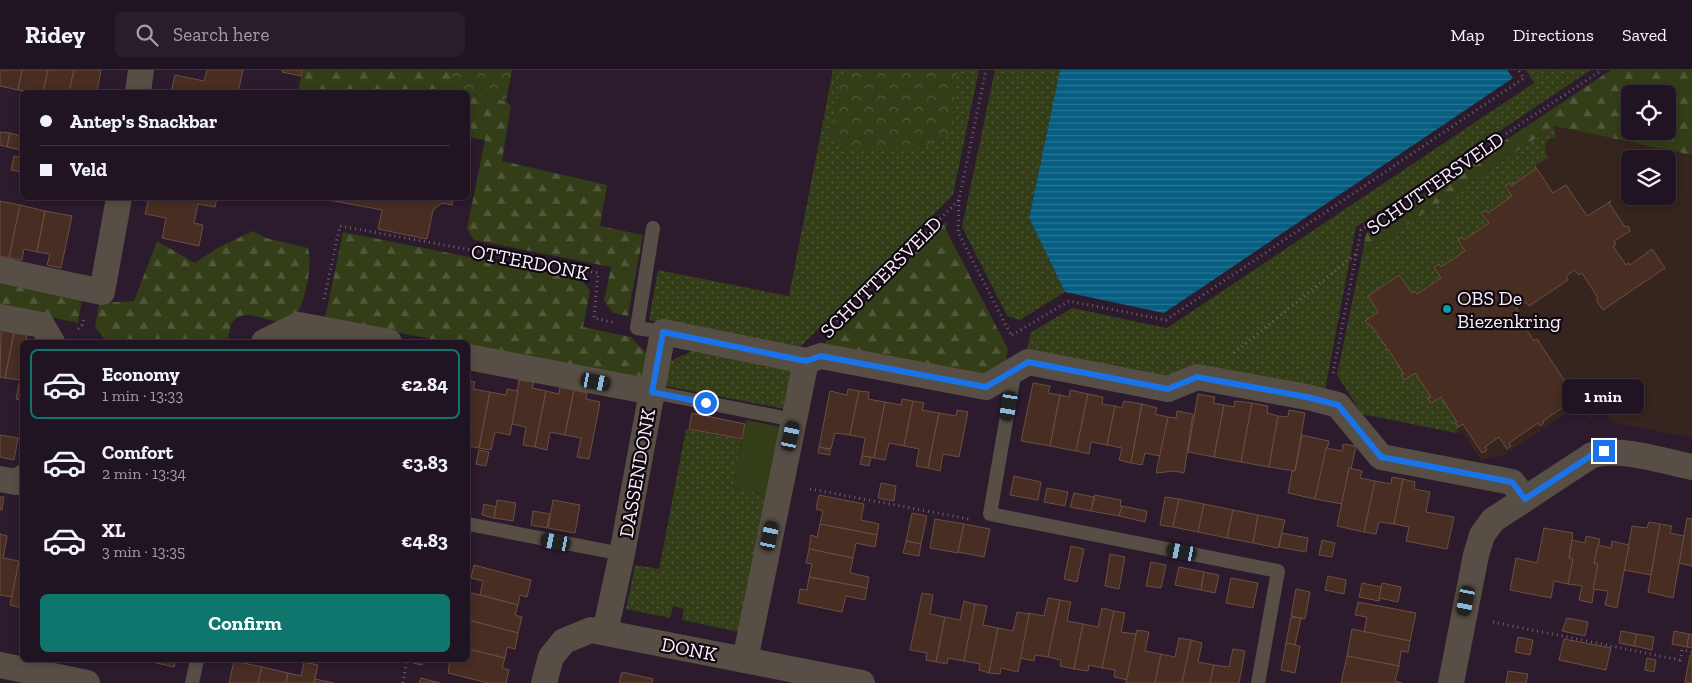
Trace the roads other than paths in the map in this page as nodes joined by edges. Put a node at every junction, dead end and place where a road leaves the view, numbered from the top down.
1 (141, 70) edge
2 (138, 90) edge
3 (119, 200) edge
4 (653, 228) dead end
5 (0, 270) edge
6 (0, 316) edge
7 (663, 332) junction
8 (51, 340) edge
9 (268, 340) edge
10 (379, 340) edge
11 (470, 357) edge
12 (806, 361) junction
13 (1015, 370) junction
14 (652, 392) junction
15 (779, 417) dead end
16 (1692, 467) edge
17 (0, 479) edge
18 (20, 479) edge
19 (1525, 499) junction
20 (470, 524) edge
21 (622, 554) junction
22 (605, 632) junction
23 (745, 660) junction
24 (197, 662) edge
25 (0, 665) edge
26 (87, 683) edge
27 (192, 683) edge
28 (544, 683) edge
29 (862, 683) edge
30 (1258, 683) edge
31 (1451, 683) edge

1 - 2 street
3 - 5 street
4 - 7 lane
6 - 8 street
7 - 12 street
7 - 14 street, DASSENDONK
9 - 10 street
11 - 14 street
12 - 13 street, SCHUTTERSVELD
12 - 23 street
13 - 19 street, SCHUTTERSVELD
13 - 30 lane
14 - 15 lane
14 - 21 street, DASSENDONK
16 - 19 street
17 - 18 street
19 - 31 street
20 - 21 lane, DASSENDONK
21 - 22 street, DASSENDONK
22 - 23 street, DONK
22 - 28 street, DONK
23 - 29 street, DONK
24 - 27 lane
25 - 26 street

